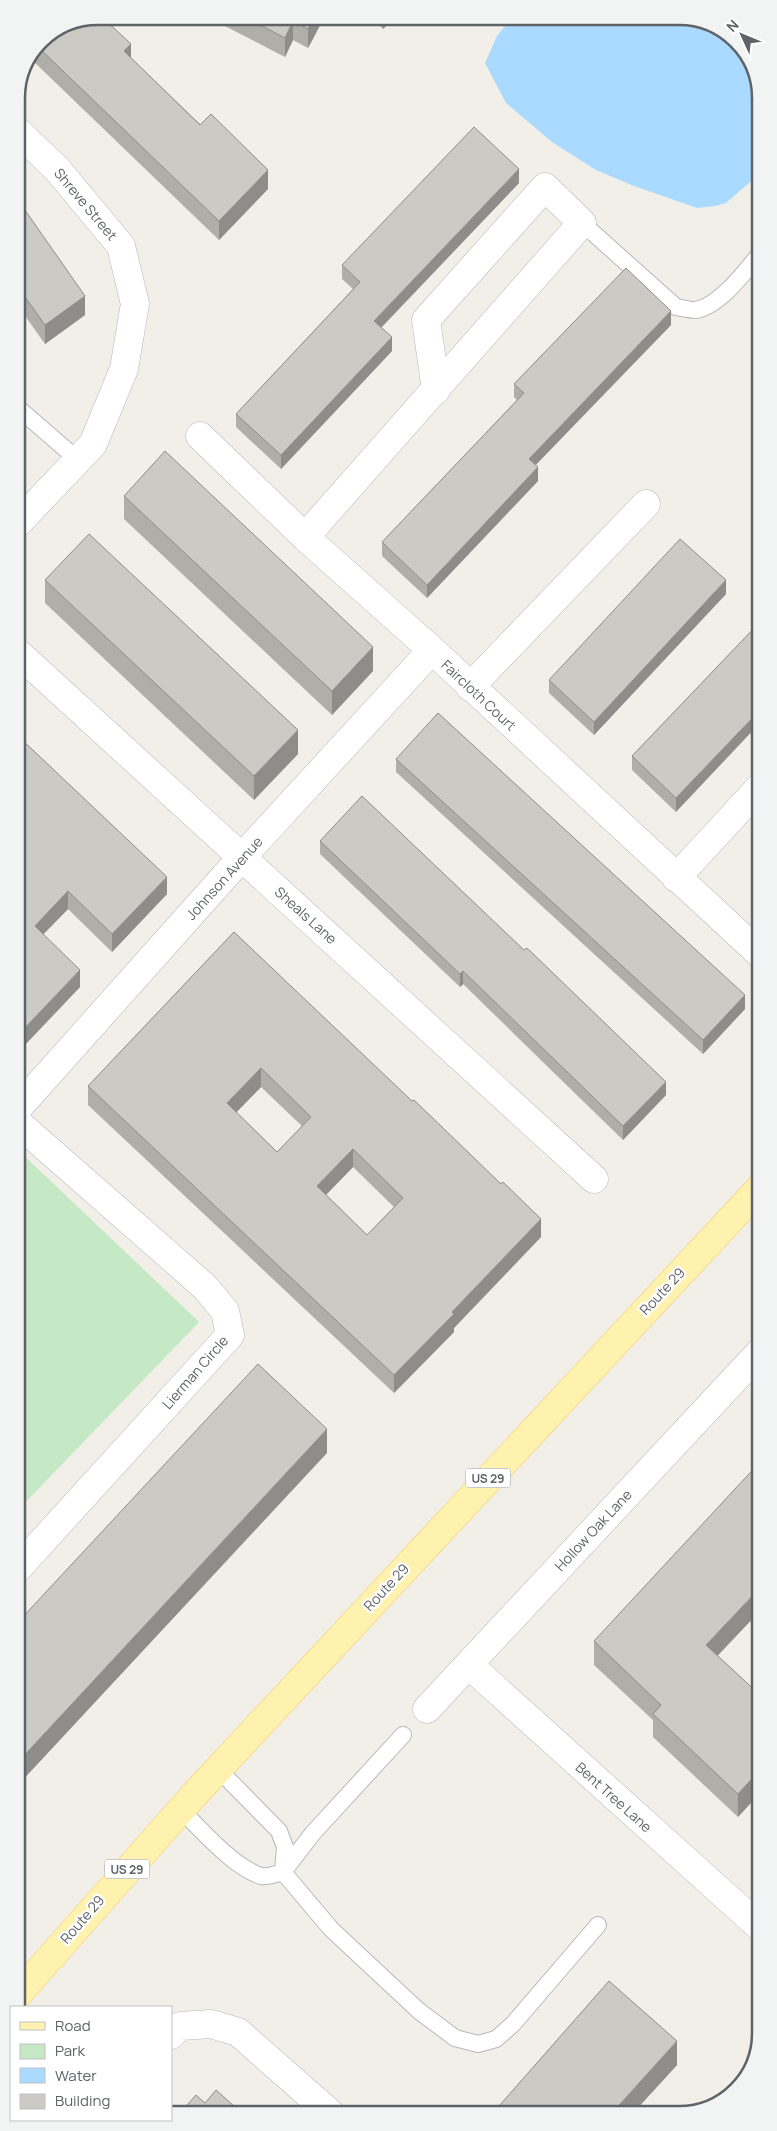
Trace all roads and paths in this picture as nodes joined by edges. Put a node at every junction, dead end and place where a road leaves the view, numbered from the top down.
1 (25, 139) edge
2 (582, 223) junction
3 (752, 264) edge
4 (436, 390) junction
5 (25, 414) edge
6 (200, 436) dead end
7 (78, 460) junction
8 (646, 504) dead end
9 (25, 516) edge
10 (305, 537) junction
11 (432, 650) junction
12 (25, 659) edge
13 (470, 687) junction
14 (752, 796) edge
15 (242, 857) junction
16 (676, 878) junction
17 (752, 947) edge
18 (25, 1100) edge
19 (25, 1129) edge
20 (594, 1179) dead end
21 (752, 1197) edge
22 (752, 1361) edge
23 (25, 1560) edge
24 (469, 1665) junction
25 (427, 1709) dead end
26 (404, 1735) dead end
27 (218, 1769) junction
28 (180, 1810) junction
29 (283, 1872) junction
30 (752, 1916) edge
31 (598, 1925) dead end
32 (25, 1986) edge
33 (172, 2034) edge
34 (322, 2106) edge

1 - 7 street, Shreve Street
2 - 3 lane
2 - 4 street
2 - 4 street
4 - 10 street
5 - 7 lane
6 - 10 street, Faircloth Court
7 - 9 street, Shreve Street
8 - 13 street
10 - 11 street, Faircloth Court
11 - 13 street, Faircloth Court
11 - 15 street, Johnson Avenue
12 - 15 street, Sheals Lane
13 - 16 street, Faircloth Court
14 - 16 street
15 - 18 street, Johnson Avenue
15 - 20 street, Sheals Lane
16 - 17 street, Faircloth Court
19 - 23 street, Lierman Circle
21 - 27 main road, Route 29 / US 29
22 - 24 street, Hollow Oak Lane
24 - 25 street, Hollow Oak Lane
24 - 30 street, Bent Tree Lane
26 - 29 lane
27 - 28 main road, Route 29 / US 29
27 - 29 lane
28 - 29 lane
28 - 32 main road, Route 29 / US 29
29 - 31 lane
33 - 34 street

